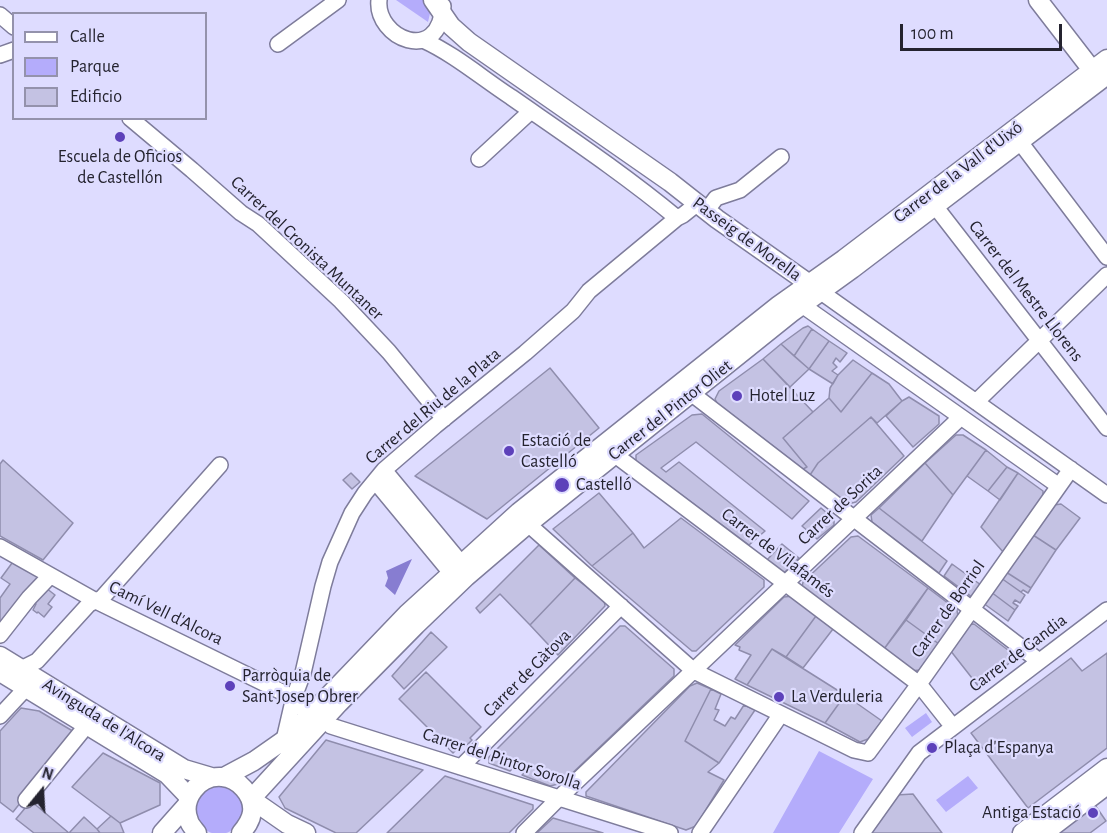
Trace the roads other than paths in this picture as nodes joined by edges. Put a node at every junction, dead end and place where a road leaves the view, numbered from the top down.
1 (338, 0) edge
2 (365, 0) edge
3 (1038, 0) edge
4 (379, 5) edge
5 (439, 5) edge
6 (0, 15) edge
7 (12, 25) edge
8 (423, 40) junction
9 (278, 44) dead end
10 (1107, 59) edge
11 (1101, 80) edge
12 (531, 111) junction
13 (131, 120) edge
14 (1020, 142) junction
15 (781, 157) dead end
16 (479, 159) dead end
17 (702, 206) junction
18 (935, 206) junction
19 (677, 218) junction
20 (1107, 257) edge
21 (1107, 275) edge
22 (815, 288) junction
23 (802, 305) junction
24 (1040, 340) junction
25 (691, 393) junction
26 (976, 402) junction
27 (961, 417) junction
28 (444, 419) junction
29 (1105, 422) edge
30 (614, 454) junction
31 (220, 465) dead end
32 (1071, 469) junction
33 (380, 475) junction
34 (1059, 486) junction
35 (1107, 495) edge
36 (854, 518) junction
37 (528, 524) junction
38 (0, 547) edge
39 (459, 571) junction
40 (50, 576) junction
41 (785, 583) junction
42 (96, 601) junction
43 (621, 606) junction
44 (971, 609) junction
45 (1107, 610) edge
46 (0, 635) edge
47 (0, 656) edge
48 (1039, 662) junction
49 (694, 671) junction
50 (0, 672) edge
51 (30, 674) junction
52 (919, 684) junction
53 (294, 697) junction
54 (781, 714) junction
55 (320, 715) junction
56 (0, 716) edge
57 (87, 725) junction
58 (953, 727) junction
59 (284, 740) junction
60 (461, 767) junction
61 (1107, 768) edge
62 (217, 777) junction
63 (1107, 785) edge
64 (559, 798) junction
65 (250, 799) junction
66 (26, 800) dead end
67 (187, 802) junction
68 (287, 824) junction
69 (245, 829) edge
70 (1031, 832) edge
71 (162, 833) edge
72 (197, 833) edge
73 (306, 833) edge
74 (524, 833) edge
75 (670, 833) edge
76 (700, 833) edge
77 (862, 833) edge

1 - 9 street
2 - 4 street, Passeig de Morella
3 - 11 main road
4 - 8 street, Passeig de Morella
5 - 8 street
5 - 17 main road, Passeig de Morella
6 - 7 street
8 - 12 street, Passeig de Morella
10 - 11 main road, Carrer de la Vall d'Uixó
11 - 14 main road, Carrer de la Vall d'Uixó
11 - 22 main road, Carrer de la Vall d'Uixó
12 - 16 street
12 - 19 street, Passeig de Morella
13 - 28 street, Carrer del Cronista Muntaner
14 - 18 main road, Carrer de la Vall d'Uixó
14 - 20 street
15 - 17 street, Carrer del Riu de la Plata
17 - 19 street, Carrer del Riu de la Plata
17 - 22 main road, Passeig de Morella
18 - 22 main road, Carrer de la Vall d'Uixó
18 - 24 street, Carrer del Mestre Llorens
19 - 28 street, Carrer del Riu de la Plata
21 - 24 street
22 - 23 main road, Carrer del Pintor Oliet
22 - 26 street, Passeig de Morella
22 - 39 main road, Carrer del Pintor Oliet
23 - 25 main road, Carrer del Pintor Oliet
23 - 27 street, Passeig de Morella
24 - 26 street
24 - 29 street, Carrer del Mestre Llorens
25 - 30 main road, Carrer del Pintor Oliet
25 - 36 street
26 - 32 street, Passeig de Morella
27 - 34 street, Passeig de Morella
27 - 36 street, Carrer de Sorita
28 - 33 street, Carrer del Riu de la Plata
30 - 37 main road, Carrer del Pintor Oliet
30 - 41 street, Carrer de Vilafamés
31 - 42 street
32 - 34 street
32 - 35 street, Passeig de Morella
33 - 39 street
33 - 53 street, Carrer del Riu de la Plata
34 - 44 street, Carrer de Borriol
36 - 41 street, Carrer de Sorita
36 - 44 street
37 - 39 main road, Carrer del Pintor Oliet
37 - 43 street
38 - 40 street, Camí Vell d'Alcora
39 - 55 main road, Carrer del Pintor Oliet
40 - 42 street, Camí Vell d'Alcora
40 - 46 street
41 - 49 street, Carrer de Sorita
41 - 52 street, Carrer de Vilafamés
42 - 51 street
42 - 53 street, Camí Vell d'Alcora
43 - 49 street
43 - 60 street, Carrer de Gàtova
44 - 48 street
44 - 52 street, Carrer de Borriol
45 - 48 street, Carrer de Gandia
47 - 51 main road, Avinguda de l'Alcora
48 - 58 street, Carrer de Gandia
49 - 54 street
49 - 64 street, Carrer de Sorita
50 - 51 main road, Avinguda de l'Alcora
51 - 56 street
51 - 57 main road, Avinguda de l'Alcora
51 - 62 main road, Avinguda de l'Alcora
52 - 54 street, Carrer de Borriol
52 - 58 street
53 - 55 street, Camí Vell d'Alcora
53 - 59 street, Carrer del Riu de la Plata
54 - 76 street
55 - 59 main road, Carrer del Pintor Oliet
55 - 60 street, Carrer del Pintor Sorolla
55 - 65 main road, Carrer del Pintor Oliet
57 - 66 street
57 - 67 main road, Avinguda de l'Alcora
58 - 77 street, Carrer de Gandia
59 - 62 main road, Carrer del Pintor Oliet
60 - 64 street, Carrer del Pintor Sorolla
61 - 70 main road
62 - 65 main road, Avinguda de l'Alcora
62 - 67 main road, Carrer del Pintor Oliet
63 - 70 main road
64 - 74 street, Carrer de Sorita
64 - 75 street, Carrer del Pintor Sorolla
65 - 68 main road
65 - 69 main road
67 - 71 main road, Carrer del Pintor Oliet
67 - 72 main road
68 - 69 main road
68 - 73 main road

